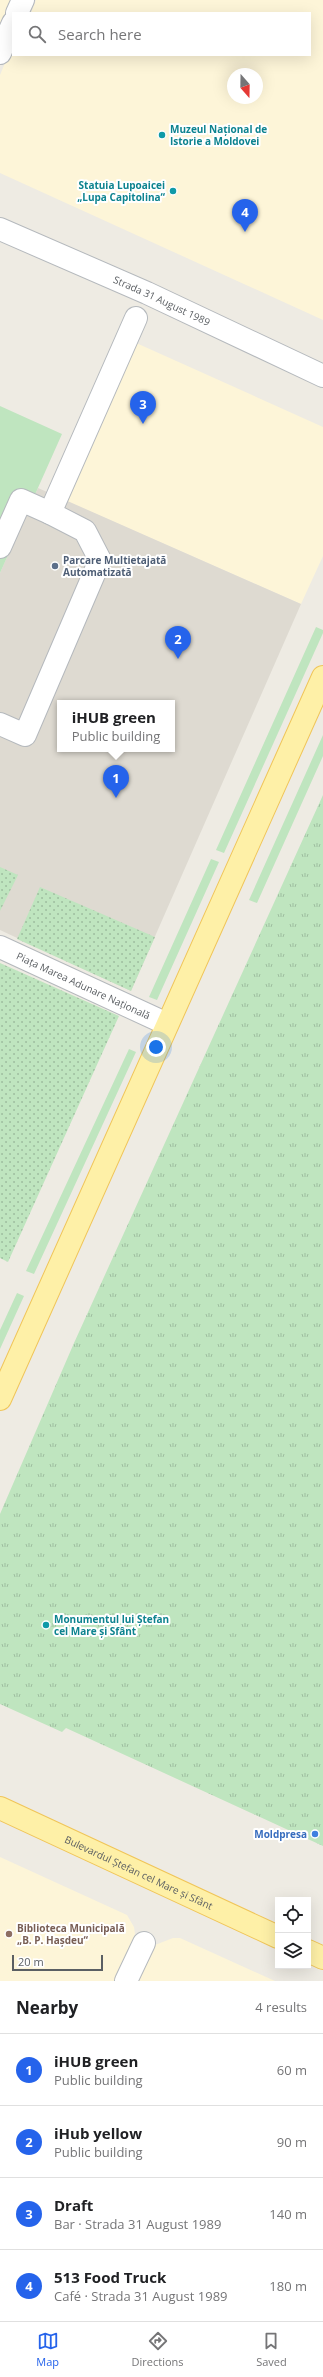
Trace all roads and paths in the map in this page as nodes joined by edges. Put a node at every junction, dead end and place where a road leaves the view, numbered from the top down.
1 (23, 0) edge
2 (18, 12) edge
3 (12, 25) edge
4 (0, 53) edge
5 (0, 229) edge
6 (136, 318) dead end
7 (323, 376) edge
8 (50, 513) junction
9 (0, 547) edge
10 (323, 677) edge
11 (0, 724) edge
12 (0, 947) edge
13 (167, 1024) junction
14 (0, 1399) edge
15 (0, 1808) edge
16 (275, 1936) edge
17 (144, 1943) dead end
18 (311, 1952) edge
19 (323, 1958) edge
20 (126, 1981) edge

1 - 2 street
3 - 4 street
5 - 7 street, Strada 31 August 1989
6 - 8 street
8 - 9 street
8 - 11 street
10 - 13 main road
12 - 13 street, Piața Marea Adunare Națională
13 - 14 main road
15 - 16 main road, Bulevardul Ștefan cel Mare și Sfânt
17 - 20 street
18 - 19 main road

